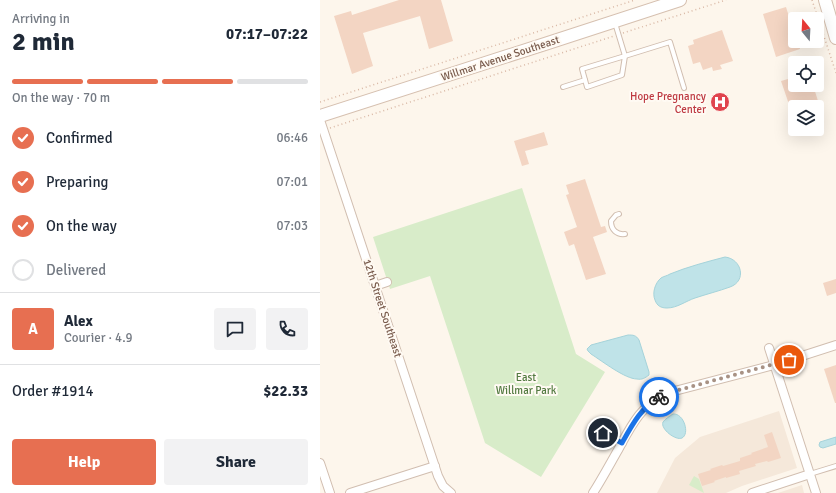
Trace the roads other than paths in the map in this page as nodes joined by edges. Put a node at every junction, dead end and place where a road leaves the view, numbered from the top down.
1 (680, 0) edge
2 (824, 0) edge
3 (614, 22) junction
4 (836, 38) edge
5 (625, 56) junction
6 (585, 80) junction
7 (563, 87) dead end
8 (684, 88) dead end
9 (320, 116) edge
10 (320, 120) edge
11 (619, 214) dead end
12 (626, 234) dead end
13 (387, 282) dead end
14 (375, 286) junction
15 (836, 345) edge
16 (769, 348) dead end
17 (774, 364) junction
18 (603, 433) dead end
19 (622, 443) junction
20 (320, 464) edge
21 (435, 466) junction
22 (836, 466) edge
23 (810, 474) junction
24 (330, 493) edge
25 (350, 493) edge
26 (451, 493) edge
27 (594, 493) edge
28 (752, 493) edge
29 (816, 493) edge

1 - 3 main road, Willmar Avenue Southeast
2 - 4 main road
3 - 5 lane
3 - 9 main road, Willmar Avenue Southeast
5 - 6 lane
5 - 6 lane
5 - 8 lane
6 - 7 lane
10 - 14 street, 12th Street Southeast
11 - 12 lane
13 - 14 street
14 - 21 street, 12th Street Southeast
15 - 17 street
16 - 17 street
17 - 19 street
17 - 23 street
18 - 19 street
19 - 27 street
20 - 24 street
21 - 25 street
21 - 26 street, 12th Street Southeast
22 - 23 lane
23 - 28 street
23 - 29 street

